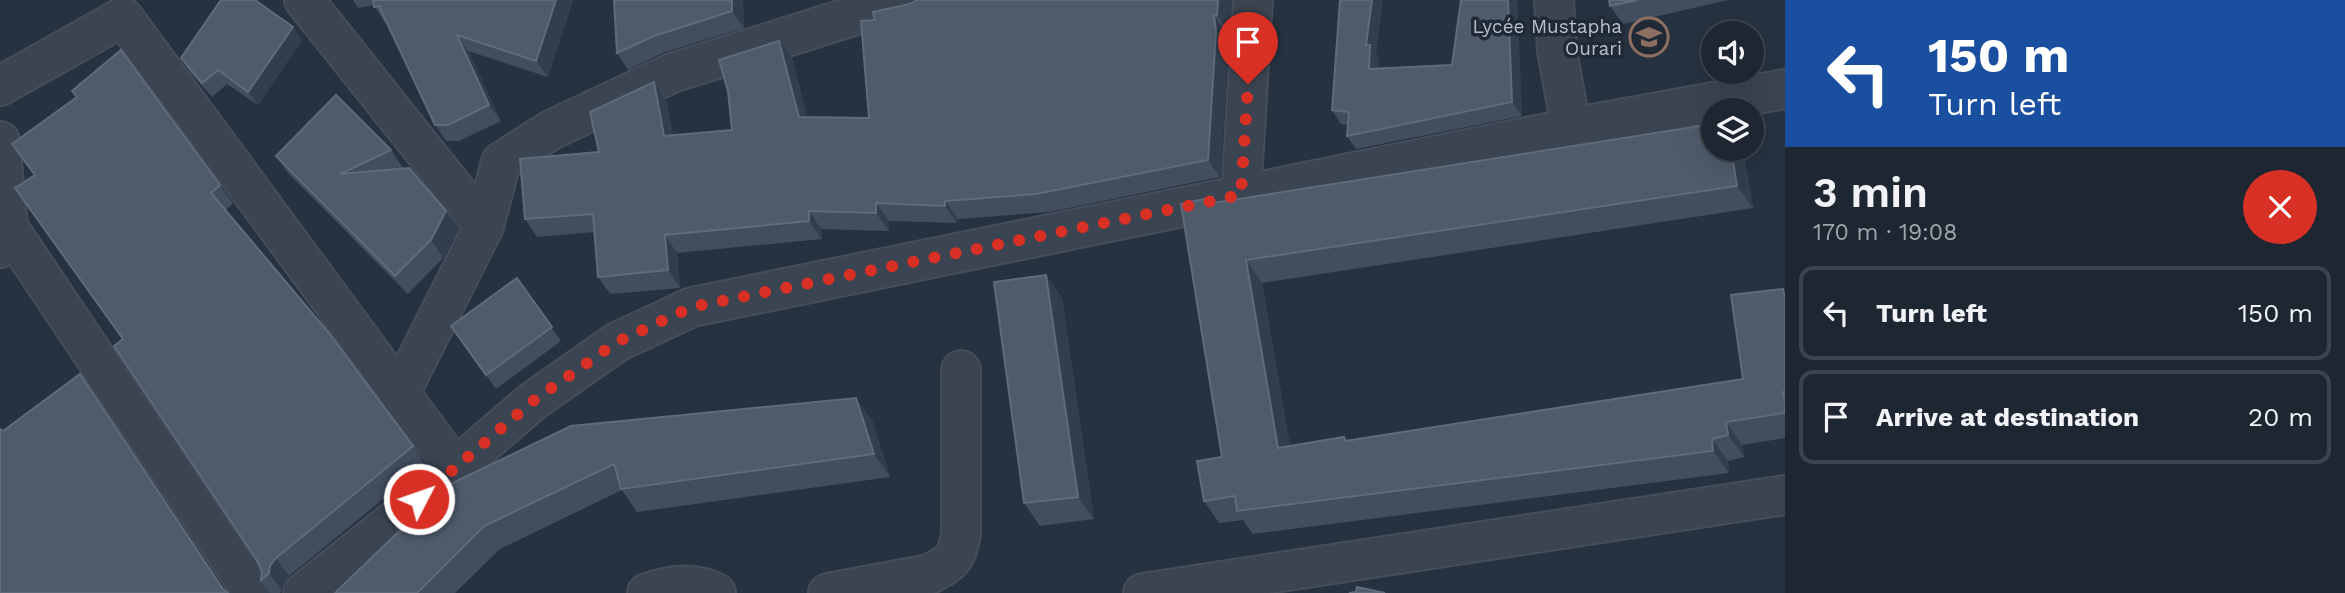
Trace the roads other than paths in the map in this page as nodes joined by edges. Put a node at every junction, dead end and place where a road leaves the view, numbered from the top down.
1 (304, 0) edge
2 (916, 0) edge
3 (1253, 0) edge
4 (1554, 0) edge
5 (135, 8) edge
6 (0, 86) edge
7 (1785, 89) edge
8 (1571, 128) junction
9 (0, 141) edge
10 (1241, 195) junction
11 (484, 226) junction
12 (3, 233) edge
13 (961, 370) dead end
14 (399, 395) junction
15 (455, 468) junction
16 (1785, 495) edge
17 (253, 593) edge
18 (303, 593) edge
19 (647, 593) edge
20 (716, 593) edge
21 (828, 593) edge
22 (1143, 593) edge

1 - 11 street
2 - 11 street
3 - 10 street
4 - 8 street
5 - 6 street
5 - 14 street
7 - 8 street
8 - 10 street
9 - 12 street
10 - 15 street
11 - 14 street
12 - 17 street
13 - 21 street
14 - 15 street
15 - 18 street
16 - 22 street
19 - 20 street

